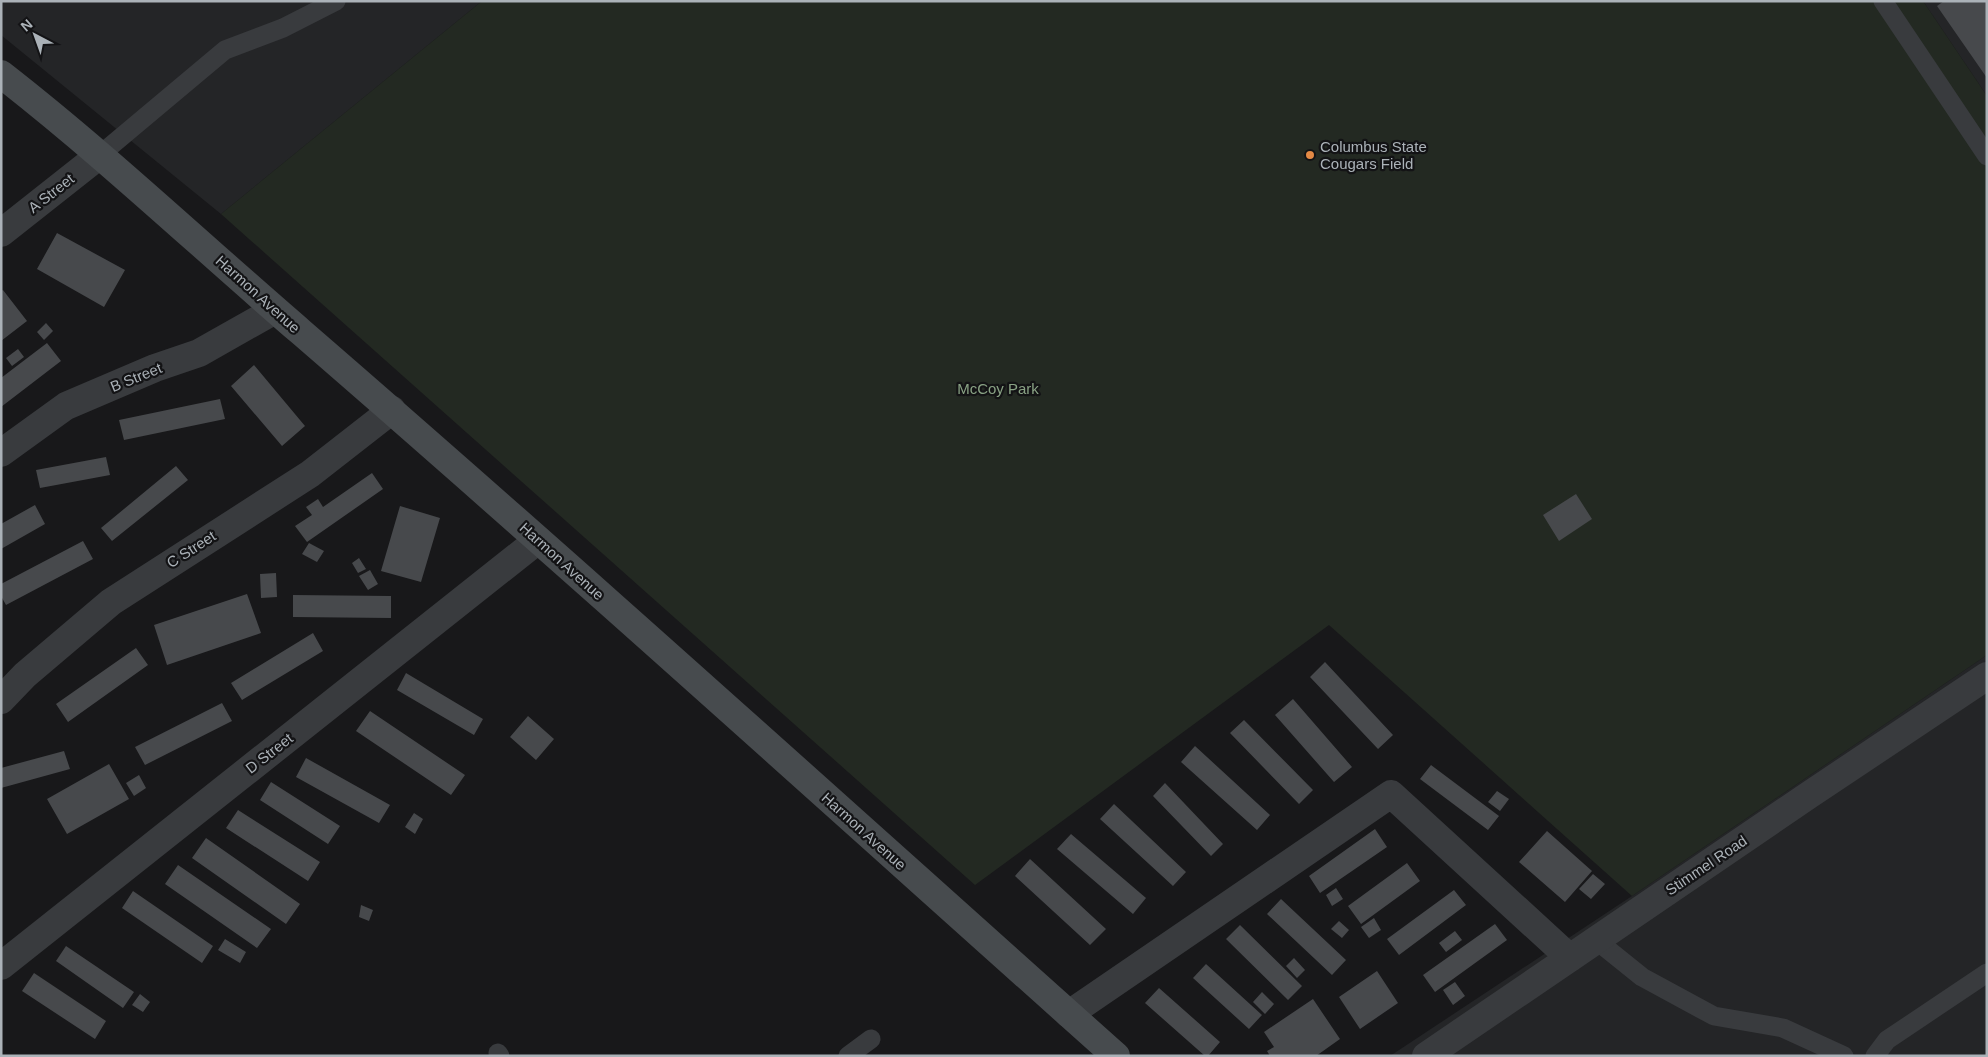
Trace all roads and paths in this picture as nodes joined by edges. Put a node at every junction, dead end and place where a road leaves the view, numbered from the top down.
1 (336, 1) edge
2 (1883, 1) edge
3 (4, 80) edge
4 (101, 154) junction
5 (1987, 156) edge
6 (1, 233) edge
7 (275, 310) junction
8 (392, 410) junction
9 (1, 453) edge
10 (538, 540) junction
11 (1987, 676) edge
12 (1, 700) edge
13 (1596, 940) junction
14 (1570, 958) junction
15 (1, 966) edge
16 (1987, 973) edge
17 (1069, 1014) junction
18 (871, 1039) dead end
19 (848, 1056) edge
20 (1116, 1056) edge
21 (1426, 1056) edge
22 (1844, 1056) edge
23 (1875, 1056) edge

1 - 4 lane
2 - 5 lane
3 - 4 main road, Harmon Avenue
4 - 6 street, A Street
4 - 7 main road, Harmon Avenue
7 - 8 main road, Harmon Avenue
7 - 9 street, B Street
8 - 10 main road, Harmon Avenue
8 - 12 street, C Street
10 - 15 street, D Street
10 - 17 main road, Harmon Avenue
11 - 13 street, Stimmel Road
13 - 14 street, Stimmel Road
13 - 22 lane
14 - 17 street
14 - 21 street, Stimmel Road
16 - 23 lane
17 - 20 main road, Harmon Avenue
18 - 19 lane

